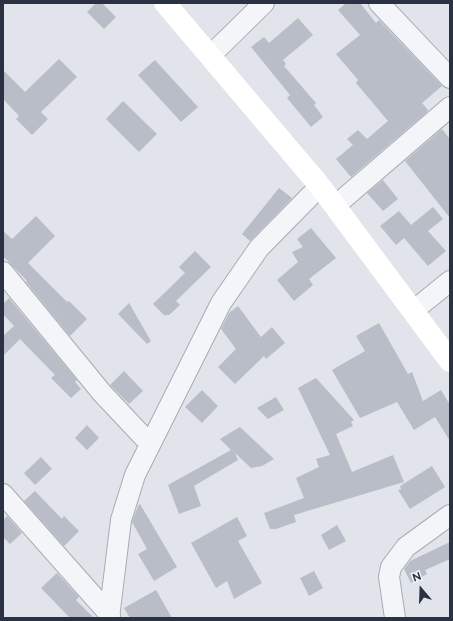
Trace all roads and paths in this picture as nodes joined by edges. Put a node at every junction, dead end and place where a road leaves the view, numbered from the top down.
1 (165, 3) edge
2 (264, 3) edge
3 (379, 3) edge
4 (210, 56) junction
5 (450, 78) edge
6 (450, 107) edge
7 (320, 186) junction
8 (335, 206) junction
9 (3, 272) edge
10 (450, 281) edge
11 (413, 311) junction
12 (450, 361) edge
13 (150, 444) junction
14 (3, 494) edge
15 (450, 515) edge
16 (109, 616) edge
17 (395, 618) edge

1 - 4 main road
2 - 4 street
3 - 5 street
4 - 7 main road
6 - 8 street
7 - 8 main road
7 - 13 street
8 - 11 main road
9 - 13 street
10 - 11 street
11 - 12 main road
13 - 16 street
14 - 16 street
15 - 17 street

